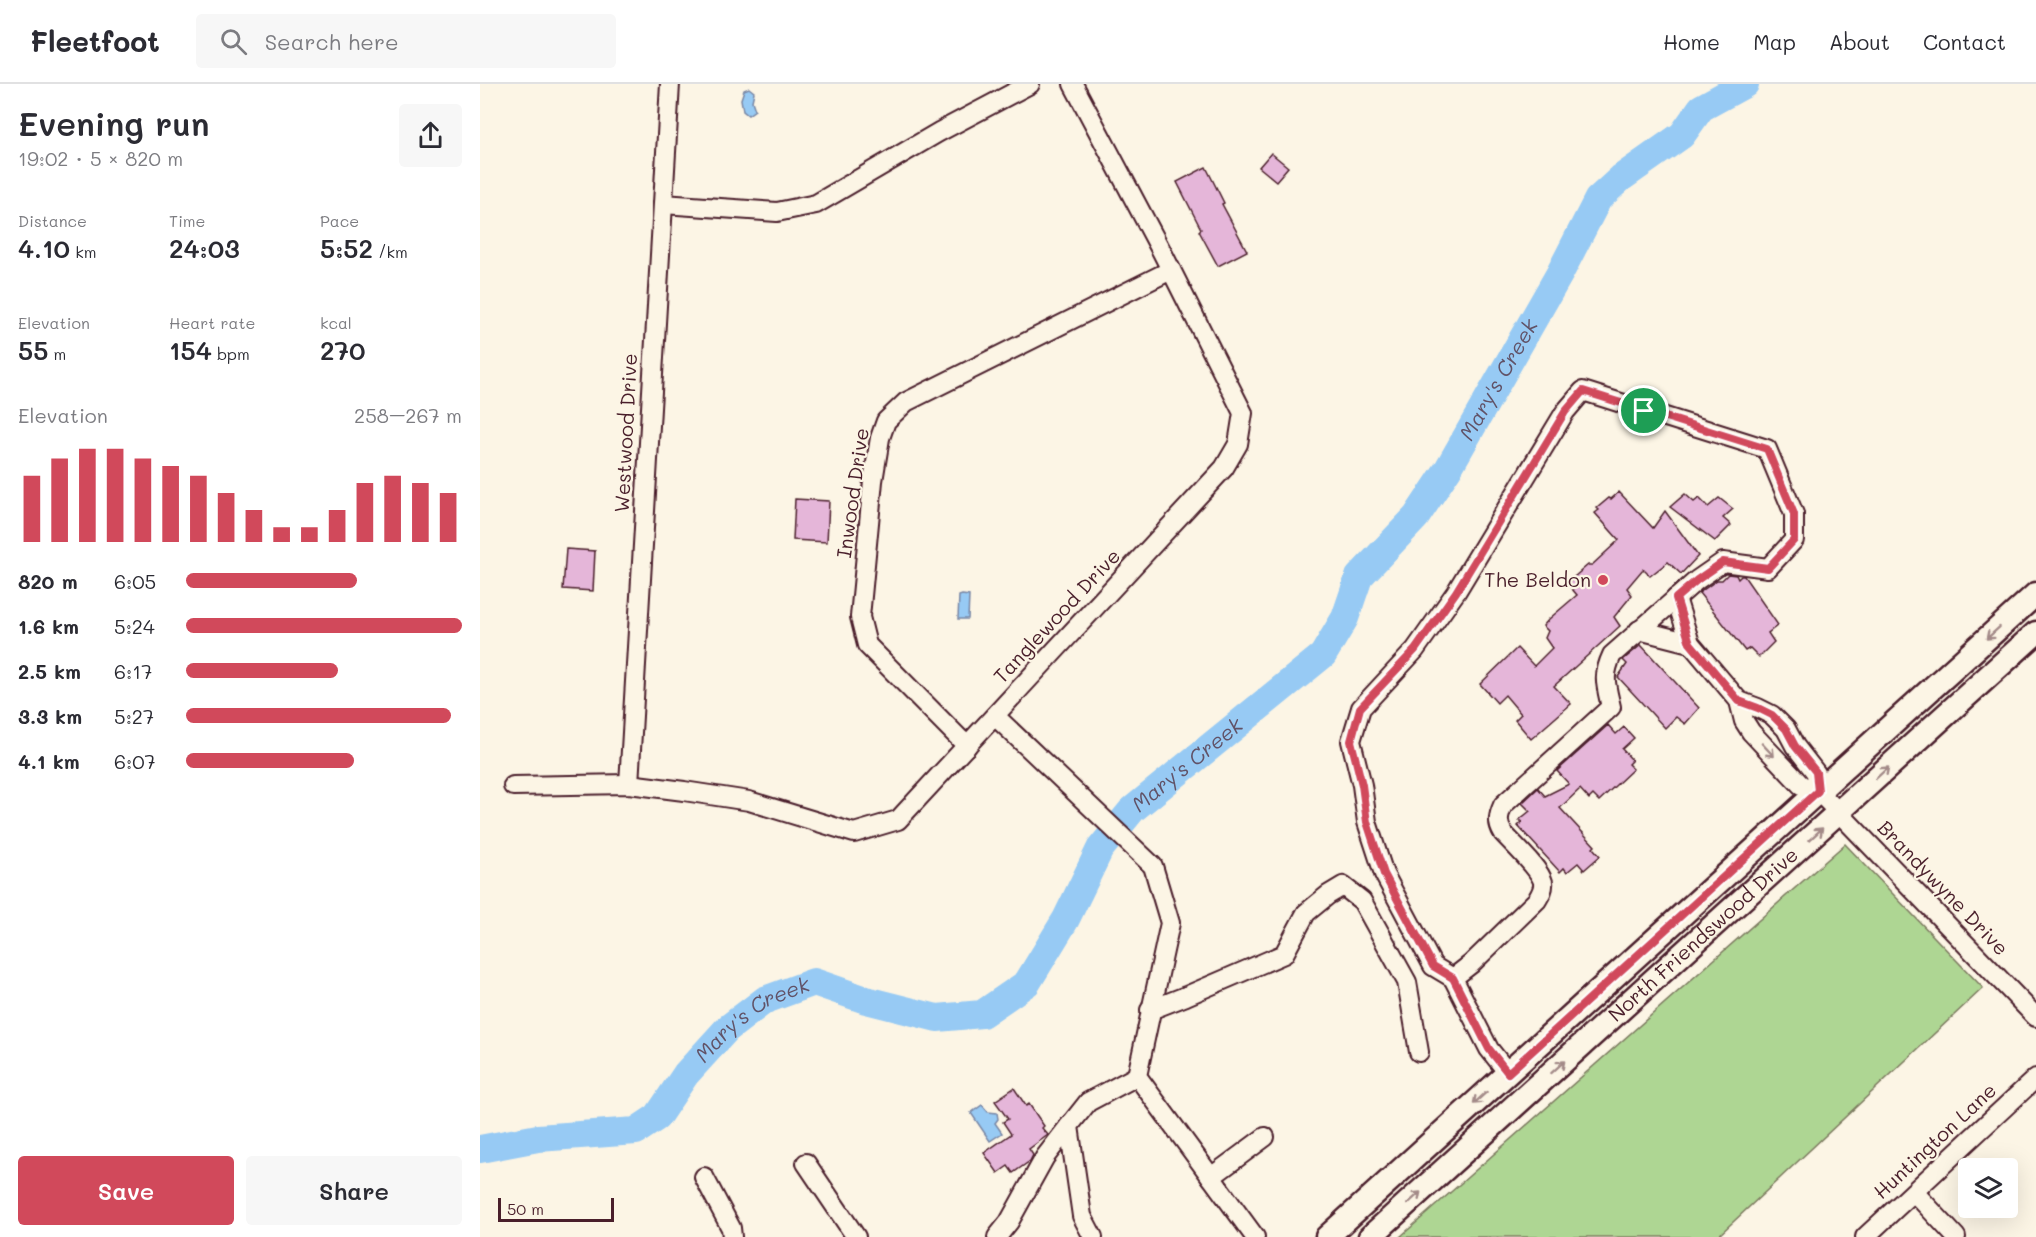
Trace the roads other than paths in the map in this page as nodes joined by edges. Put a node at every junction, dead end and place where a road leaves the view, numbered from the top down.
1 (670, 84) edge
2 (1030, 84) edge
3 (1073, 84) edge
4 (663, 204) junction
5 (1171, 270) junction
6 (2036, 594) edge
7 (1676, 598) junction
8 (1639, 630) junction
9 (2036, 633) edge
10 (1690, 643) junction
11 (1739, 701) junction
12 (994, 716) junction
13 (967, 746) junction
14 (629, 784) junction
15 (513, 786) dead end
16 (1818, 791) junction
17 (1839, 813) junction
18 (1453, 978) junction
19 (1150, 1010) junction
20 (2036, 1017) edge
21 (1419, 1052) dead end
22 (1508, 1073) junction
23 (1137, 1076) junction
24 (2036, 1077) edge
25 (1069, 1126) junction
26 (1265, 1137) dead end
27 (806, 1163) dead end
28 (704, 1177) dead end
29 (1211, 1177) junction
30 (1914, 1192) junction
31 (732, 1237) edge
32 (856, 1237) edge
33 (997, 1237) edge
34 (1093, 1237) edge
35 (1255, 1237) edge
36 (1327, 1237) edge
37 (1370, 1237) edge
38 (1865, 1237) edge
39 (1956, 1237) edge

1 - 4 street, Westwood Drive
2 - 4 street
3 - 5 street, Tanglewood Drive
4 - 14 street, Westwood Drive
5 - 12 street, Tanglewood Drive
5 - 13 street, Inwood Drive
6 -> 16 main road, North Friendswood Drive
7 - 8 street
7 - 10 street
7 - 18 street
8 - 10 street
8 - 18 street
17 -> 9 main road, North Friendswood Drive
10 - 11 street
11 -> 16 street
11 - 16 street
12 - 13 street, Tanglewood Drive
12 - 19 street
13 - 14 street, Tanglewood Drive
14 - 15 street, Tanglewood Drive
16 - 17 street, Brandywyne Drive
16 - 22 main road, North Friendswood Drive
17 - 20 street, Brandywyne Drive
37 -> 17 main road, North Friendswood Drive
18 - 22 street
19 - 21 street
19 - 23 street
22 -> 36 main road, North Friendswood Drive
23 - 25 street
23 - 29 street
24 - 30 street, Huntington Lane
25 - 33 street
25 - 34 street
26 - 29 street
27 - 32 street
28 - 31 street
29 - 35 street
30 - 38 street, Huntington Lane
30 - 39 street

